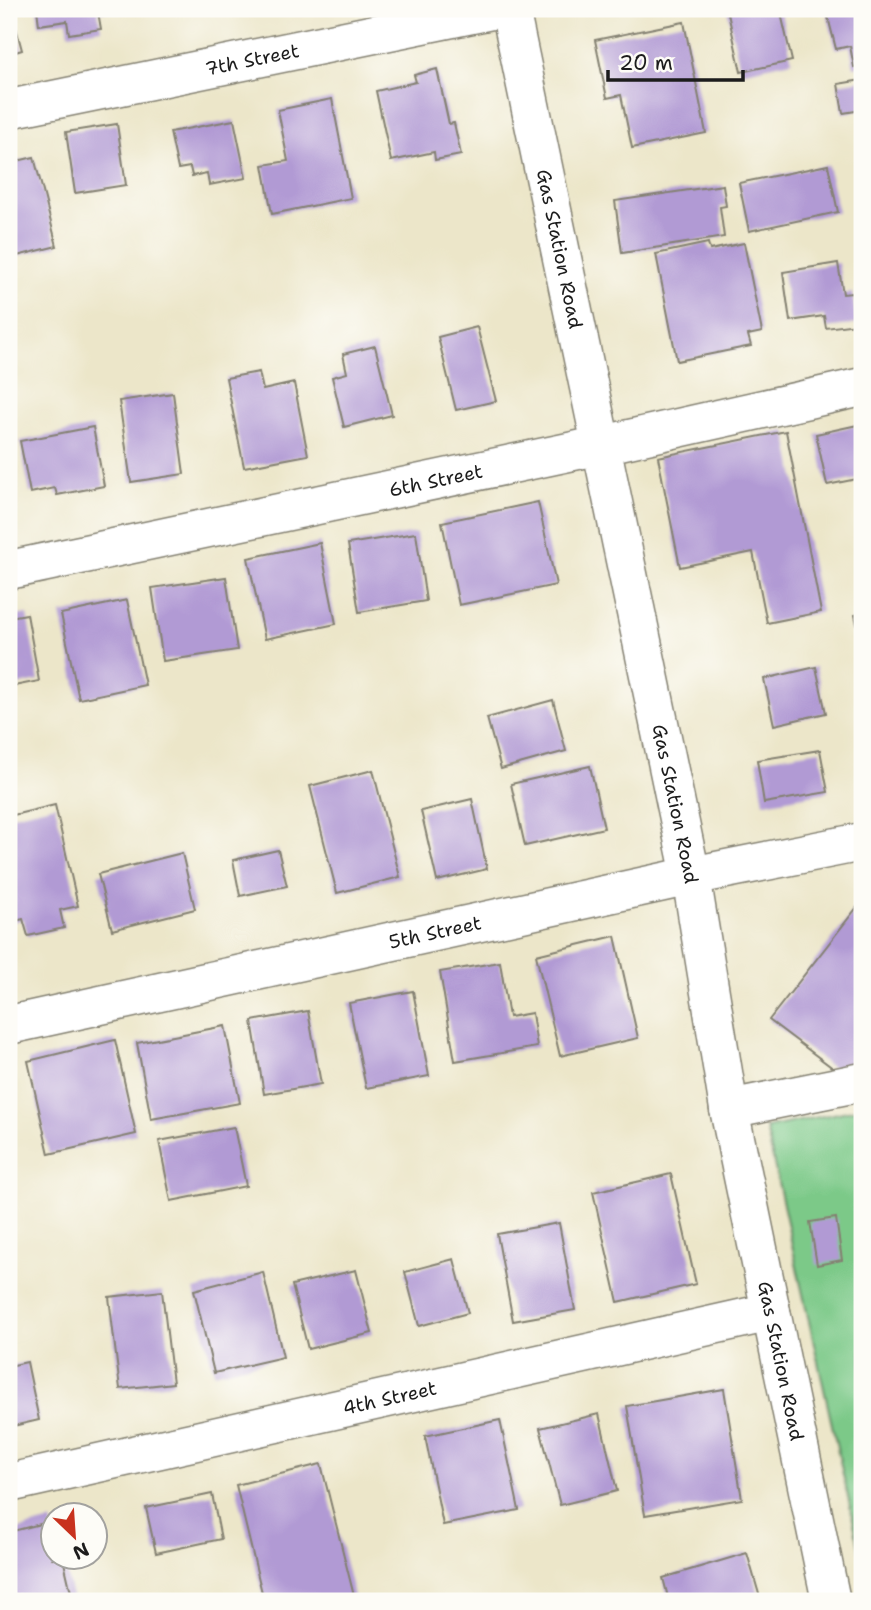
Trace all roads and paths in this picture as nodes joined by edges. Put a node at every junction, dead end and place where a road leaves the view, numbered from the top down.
1 (497, 9) edge
2 (510, 9) edge
3 (9, 109) edge
4 (862, 387) edge
5 (602, 445) junction
6 (9, 570) edge
7 (862, 842) edge
8 (691, 876) junction
9 (9, 1025) edge
10 (862, 1082) edge
11 (729, 1109) junction
12 (771, 1311) junction
13 (9, 1483) edge
14 (831, 1601) edge

1 - 3 street, 7th Street
2 - 5 street, Gas Station Road
4 - 5 street, 6th Street
5 - 6 street, 6th Street
5 - 8 street, Gas Station Road
7 - 8 street, 5th Street
8 - 9 street, 5th Street
8 - 11 street, Gas Station Road
10 - 11 street
11 - 12 street, Gas Station Road
12 - 13 street, 4th Street
12 - 14 street, Gas Station Road

